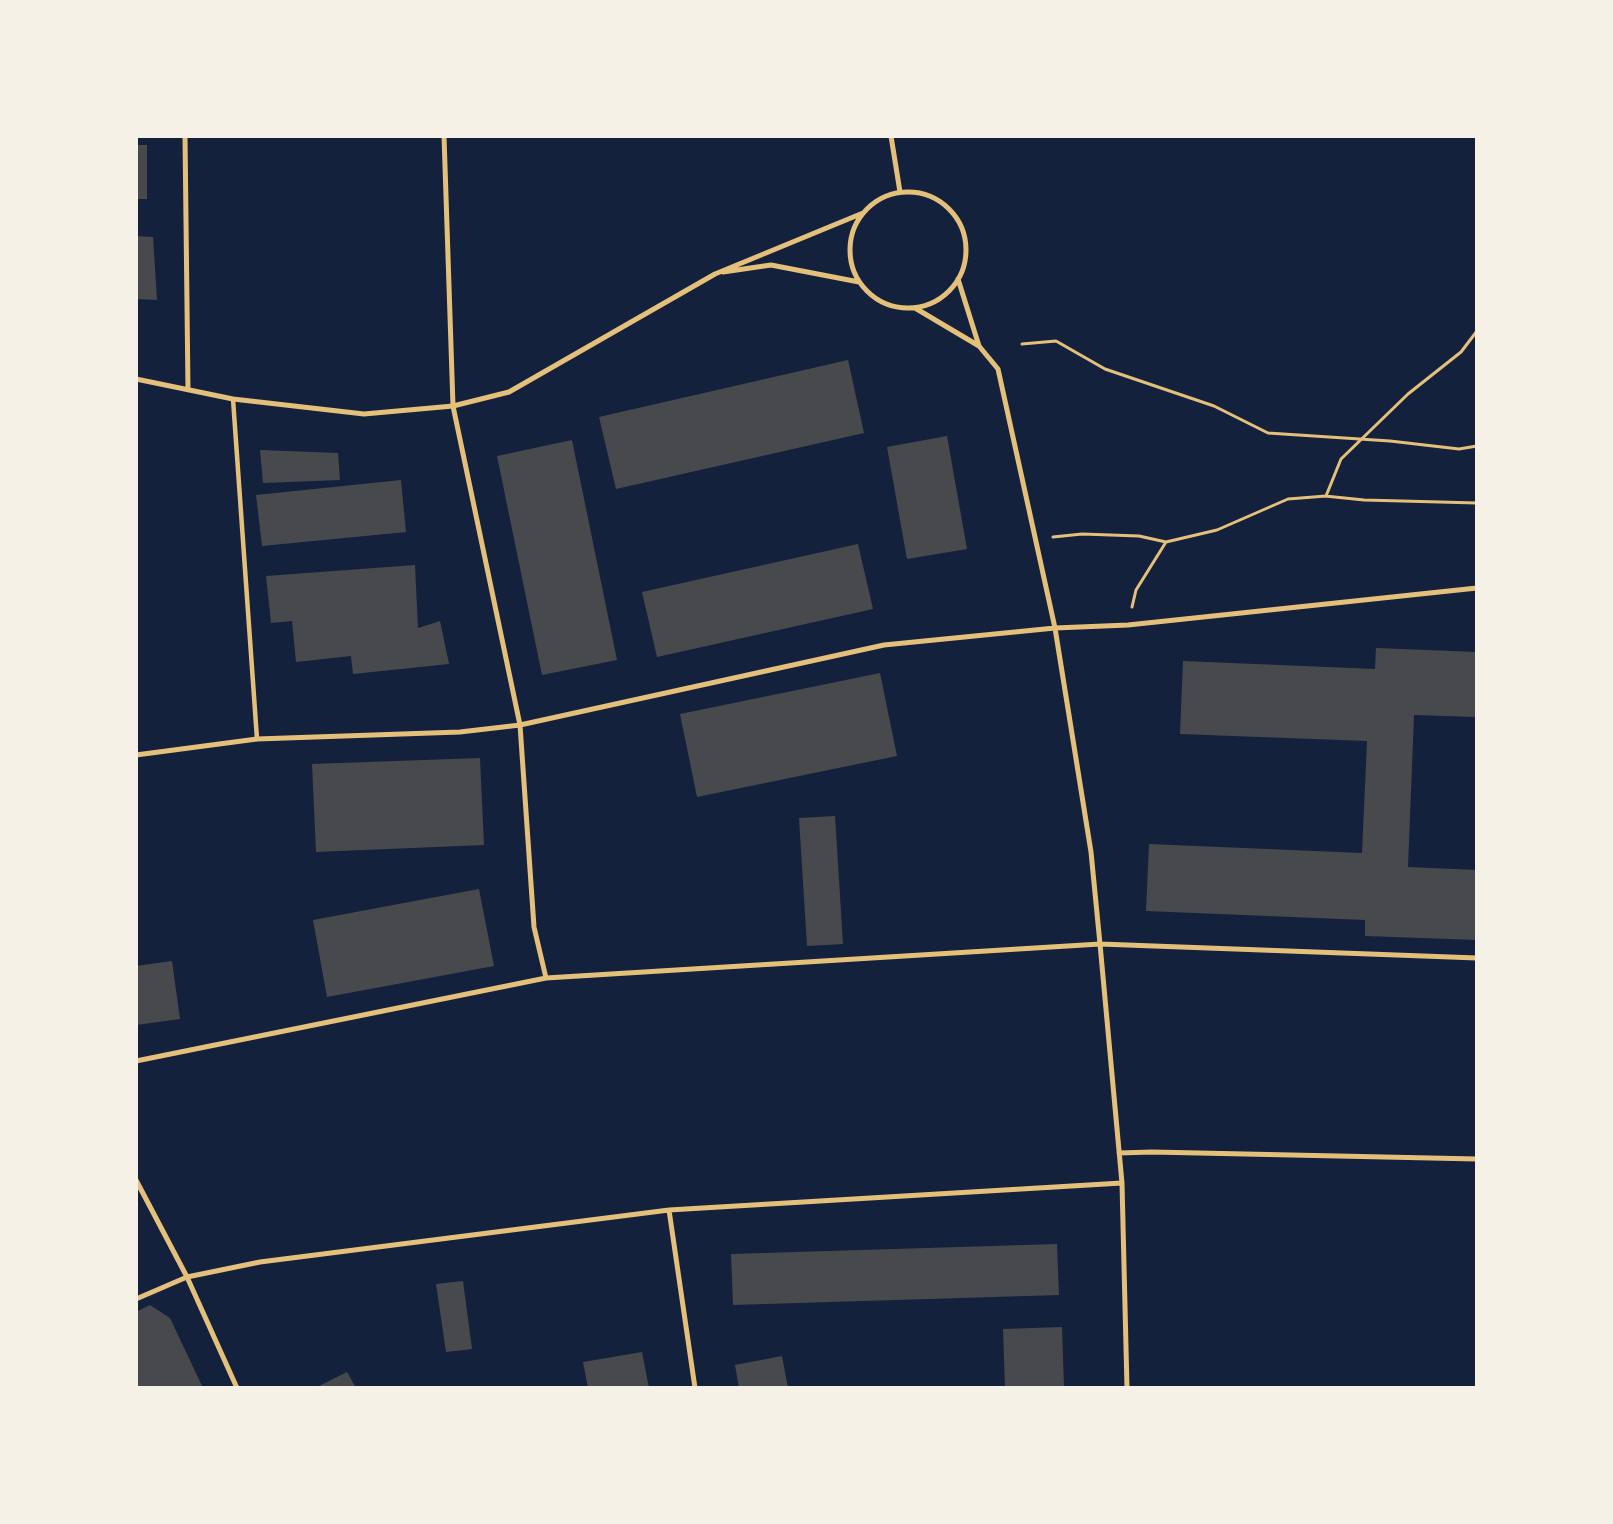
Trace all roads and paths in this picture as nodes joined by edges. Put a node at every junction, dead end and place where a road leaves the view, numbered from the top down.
1 (185, 136) edge
2 (444, 136) edge
3 (891, 136) edge
4 (900, 192) junction
5 (863, 213) junction
6 (715, 274) junction
7 (958, 279) junction
8 (858, 282) junction
9 (915, 308) junction
10 (1477, 331) edge
11 (1022, 344) dead end
12 (979, 346) junction
13 (136, 379) edge
14 (188, 390) junction
15 (233, 399) junction
16 (453, 406) junction
17 (1360, 439) junction
18 (1477, 446) edge
19 (1324, 496) junction
20 (1477, 503) edge
21 (1035, 538) junction
22 (1166, 542) junction
23 (1477, 588) edge
24 (1128, 625) junction
25 (1055, 628) junction
26 (520, 725) junction
27 (257, 739) junction
28 (136, 755) edge
29 (1100, 944) junction
30 (1477, 958) edge
31 (546, 978) junction
32 (136, 1061) edge
33 (1119, 1153) junction
34 (1477, 1159) edge
35 (136, 1180) edge
36 (1122, 1183) junction
37 (669, 1210) junction
38 (187, 1277) junction
39 (136, 1299) edge
40 (237, 1388) edge
41 (695, 1388) edge
42 (1127, 1388) edge

1 - 14 street
2 - 16 street
3 - 4 street
4 - 5 street
4 - 7 street
5 - 6 street
5 - 8 street
6 - 8 street
6 - 16 street
7 - 9 street
7 - 12 street
8 - 9 street
9 - 12 street
10 - 17 path
11 - 17 path
12 - 21 street
13 - 14 street
14 - 15 street
15 - 16 street
15 - 27 street
16 - 26 street
17 - 18 path
17 - 19 path
19 - 20 path
19 - 22 path
21 - 22 path
21 - 25 street
22 - 24 path
23 - 24 street
24 - 25 street
25 - 26 street
25 - 29 street
26 - 27 street
26 - 31 street
27 - 28 street
29 - 30 street
29 - 31 street
29 - 33 street
31 - 32 street
33 - 34 street
33 - 36 street
35 - 38 street
36 - 37 street
36 - 42 street
37 - 38 street
37 - 41 street
38 - 39 street
38 - 40 street

